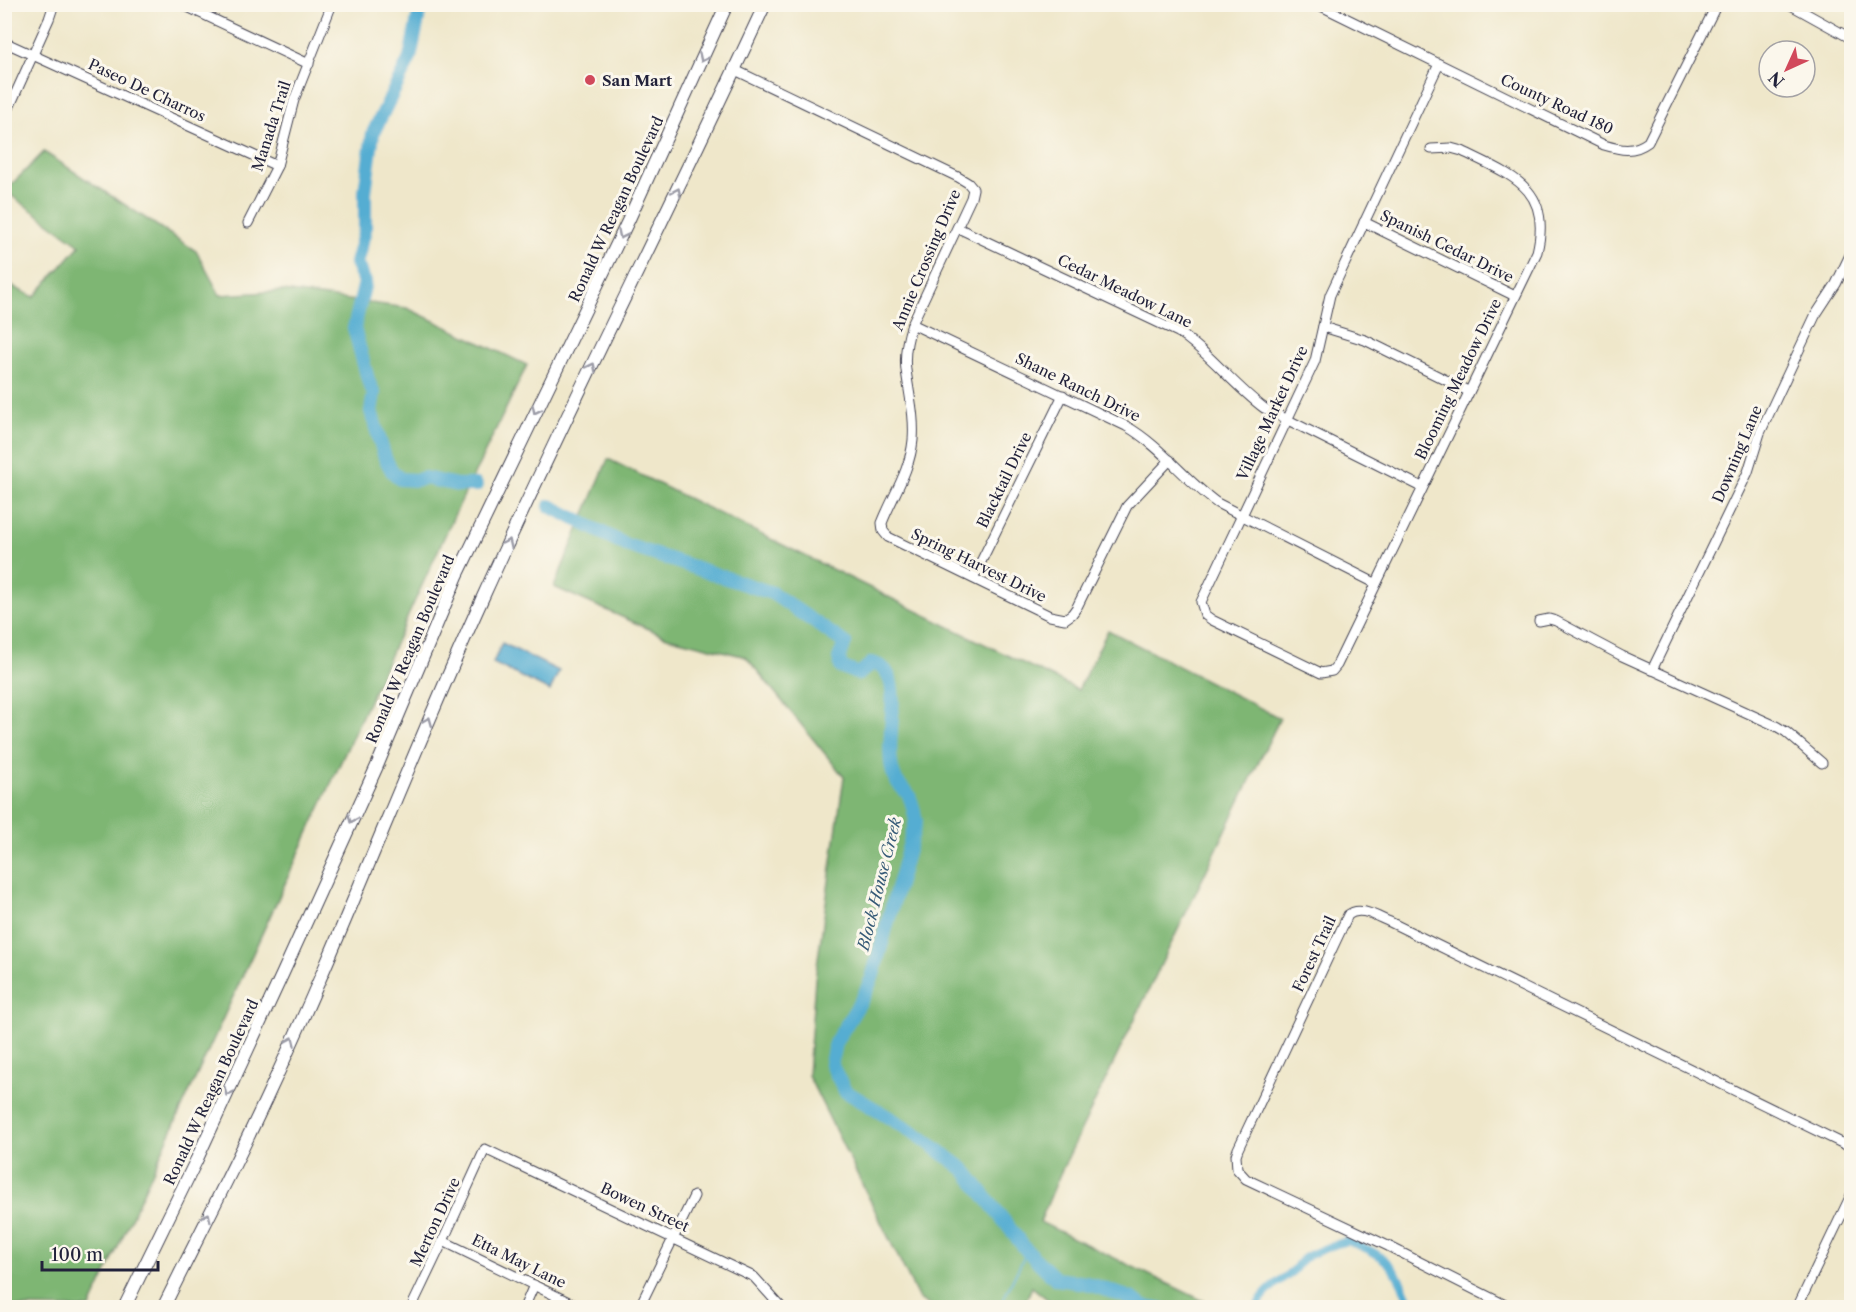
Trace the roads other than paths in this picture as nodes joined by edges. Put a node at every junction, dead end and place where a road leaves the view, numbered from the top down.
1 (54, 4) edge
2 (181, 4) edge
3 (332, 4) edge
4 (727, 4) edge
5 (765, 4) edge
6 (1317, 4) edge
7 (1717, 4) edge
8 (1789, 4) edge
9 (1851, 39) edge
10 (4, 42) edge
11 (33, 55) junction
12 (309, 64) junction
13 (1439, 64) junction
14 (735, 70) junction
15 (9, 108) dead end
16 (1431, 149) dead end
17 (277, 166) junction
18 (248, 222) dead end
19 (1364, 222) junction
20 (958, 228) junction
21 (1851, 251) edge
22 (1515, 296) junction
23 (912, 324) junction
24 (1323, 327) junction
25 (1468, 391) junction
26 (1063, 395) junction
27 (1287, 420) junction
28 (1170, 460) junction
29 (1422, 487) junction
30 (1241, 515) junction
31 (883, 531) joint
32 (973, 578) junction
33 (1375, 583) junction
34 (1539, 621) dead end
35 (1652, 670) junction
36 (1328, 673) joint
37 (1822, 763) dead end
38 (1851, 1148) edge
39 (485, 1149) joint
40 (1851, 1192) edge
41 (694, 1196) dead end
42 (673, 1237) junction
43 (443, 1241) junction
44 (534, 1285) junction
45 (124, 1308) edge
46 (163, 1308) edge
47 (411, 1308) edge
48 (524, 1308) edge
49 (581, 1308) edge
50 (639, 1308) edge
51 (782, 1308) edge
52 (1511, 1308) edge
53 (1797, 1308) edge

1 - 11 street
2 - 12 street
3 - 12 street, Manada Trail
4 -> 45 main road, Ronald W Reagan Boulevard
5 - 14 main road
6 - 13 street, County Road 180
7 - 13 street, County Road 180
8 - 9 street
10 - 11 street, Paseo De Charros
11 - 15 street
11 - 17 street, Paseo De Charros
12 - 17 street, Manada Trail
13 - 19 street, Village Market Drive
14 - 20 street, Annie Crossing Drive
46 -> 14 main road
16 - 22 street, Blooming Meadow Drive
17 - 18 street, Manada Trail
19 - 22 street, Spanish Cedar Drive
19 - 24 street, Village Market Drive
20 - 23 street, Annie Crossing Drive
20 - 27 street, Cedar Meadow Lane
21 - 35 street, Downing Lane
22 - 25 street, Blooming Meadow Drive
23 - 26 street, Shane Ranch Drive
23 - 31 street, Annie Crossing Drive
24 - 25 street
24 - 27 street, Village Market Drive
25 - 29 street, Blooming Meadow Drive
26 - 28 street, Shane Ranch Drive
26 - 32 street, Blacktail Drive
27 - 29 street, Cedar Meadow Lane
27 - 30 street, Village Market Drive
28 - 30 street, Shane Ranch Drive
28 - 32 street, Spring Harvest Drive
29 - 33 street, Blooming Meadow Drive
30 - 33 street, Shane Ranch Drive
30 - 36 street, Village Market Drive
31 - 32 street, Spring Harvest Drive
33 - 36 street, Blooming Meadow Drive
34 - 35 street
35 - 37 street
38 - 52 street, Forest Trail
39 - 42 street, Bowen Street
39 - 43 street, Merton Drive
40 - 53 street
41 - 42 street
42 - 50 street
42 - 51 street, Bowen Street
43 - 44 street, Etta May Lane
43 - 47 street, Merton Drive
44 - 48 street
44 - 49 street, Etta May Lane

